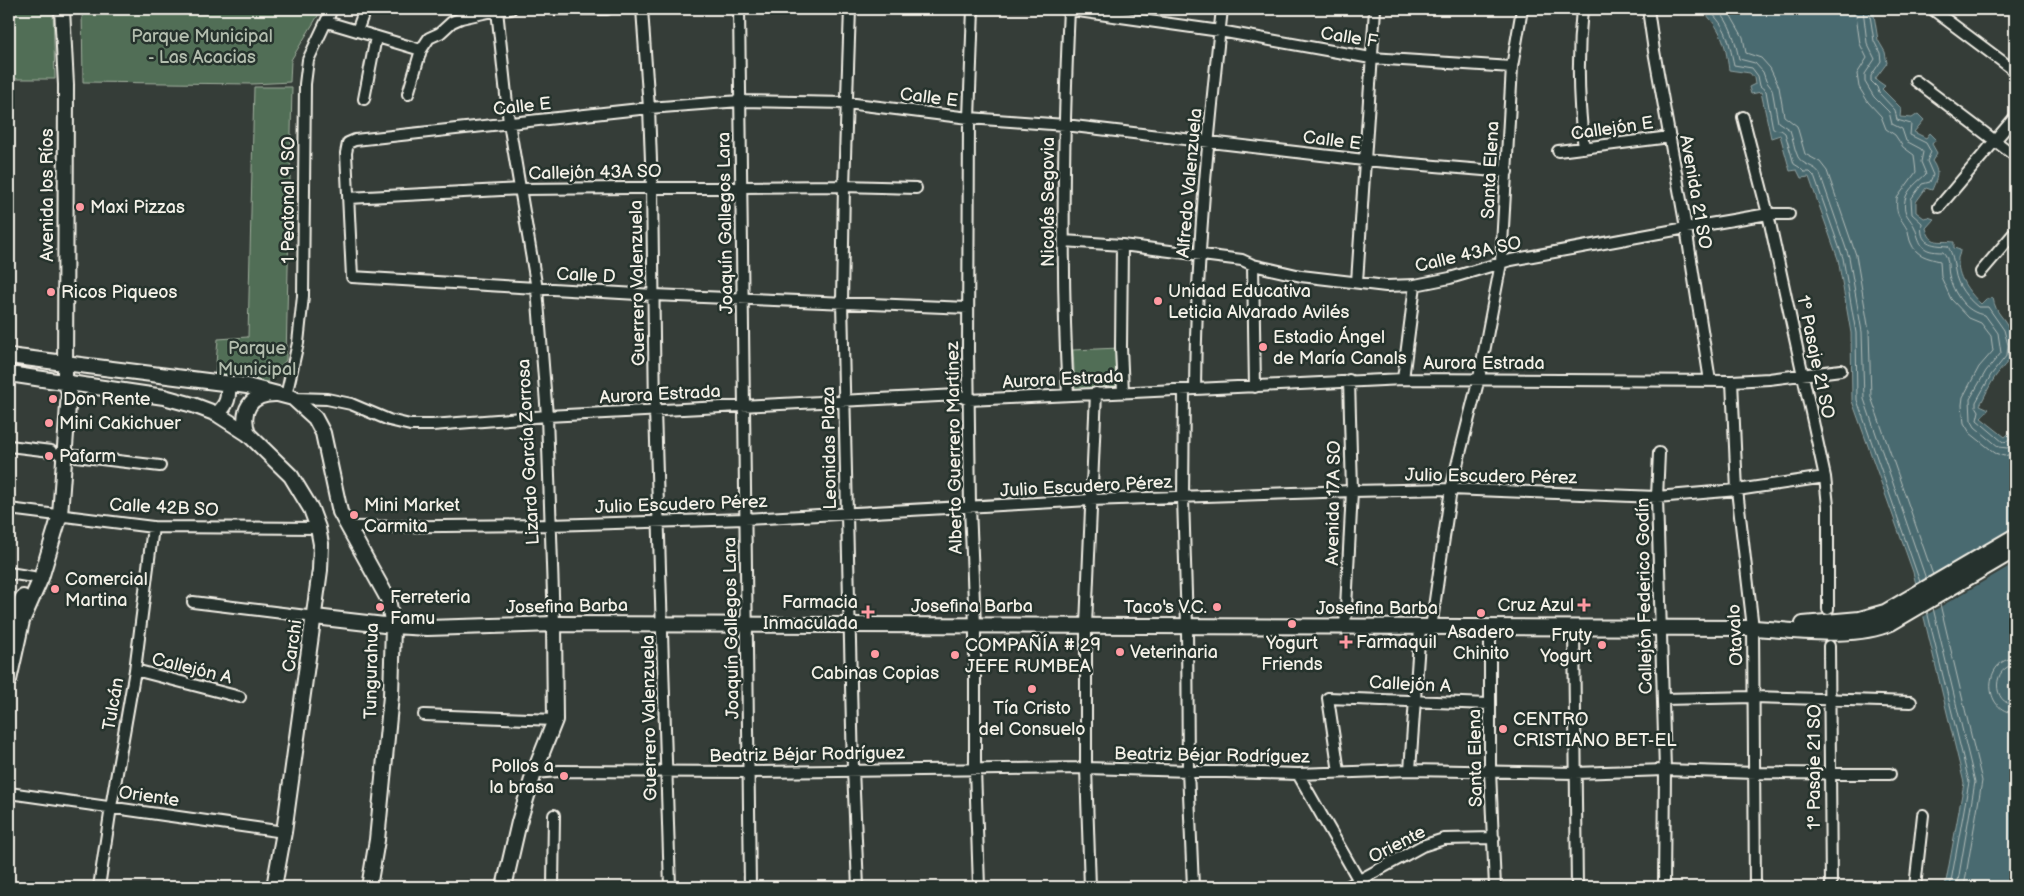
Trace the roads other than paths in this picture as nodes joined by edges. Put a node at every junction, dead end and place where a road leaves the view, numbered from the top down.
1 (62, 9) edge
2 (332, 9) edge
3 (365, 9) edge
4 (511, 9) edge
5 (552, 9) edge
6 (607, 9) edge
7 (642, 9) edge
8 (739, 9) edge
9 (850, 9) edge
10 (973, 9) edge
11 (1064, 9) edge
12 (1069, 9) edge
13 (1222, 9) edge
14 (1375, 9) edge
15 (1522, 9) edge
16 (1582, 9) edge
17 (1648, 9) edge
18 (1932, 9) edge
19 (497, 10) edge
20 (327, 22) junction
21 (357, 31) junction
22 (1220, 31) junction
23 (376, 37) junction
24 (421, 50) junction
25 (1371, 58) junction
26 (1512, 67) junction
27 (2015, 71) edge
28 (1916, 81) dead end
29 (408, 94) dead end
30 (364, 99) dead end
31 (740, 101) junction
32 (847, 103) junction
33 (650, 108) junction
34 (1743, 117) dead end
35 (2015, 117) edge
36 (969, 118) junction
37 (509, 123) junction
38 (1065, 125) junction
39 (1670, 137) junction
40 (1995, 141) junction
41 (1208, 142) junction
42 (1584, 148) junction
43 (1558, 152) dead end
44 (2015, 156) edge
45 (1364, 160) junction
46 (1507, 172) junction
47 (844, 186) junction
48 (652, 187) junction
49 (741, 187) junction
50 (916, 188) dead end
51 (521, 189) junction
52 (348, 198) junction
53 (1939, 207) dead end
54 (1768, 214) junction
55 (1789, 214) dead end
56 (1686, 228) junction
57 (2015, 232) edge
58 (1064, 240) junction
59 (1122, 245) junction
60 (1200, 254) junction
61 (1501, 262) junction
62 (1253, 265) junction
63 (1982, 272) dead end
64 (1357, 282) junction
65 (1414, 285) junction
66 (537, 289) junction
67 (654, 295) junction
68 (742, 298) junction
69 (842, 302) junction
70 (968, 308) junction
71 (9, 356) edge
72 (65, 363) junction
73 (1841, 370) dead end
74 (9, 374) edge
75 (1804, 375) junction
76 (1479, 378) junction
77 (1403, 379) junction
78 (1349, 380) junction
79 (1710, 381) junction
80 (1732, 381) junction
81 (65, 382) junction
82 (227, 383) junction
83 (1256, 387) junction
84 (1189, 390) junction
85 (1123, 392) junction
86 (1096, 393) junction
87 (1068, 395) junction
88 (287, 396) junction
89 (969, 400) junction
90 (844, 401) junction
91 (744, 406) junction
92 (655, 410) junction
93 (217, 414) junction
94 (547, 416) junction
95 (248, 434) junction
96 (9, 446) edge
97 (58, 453) junction
98 (1659, 453) dead end
99 (160, 466) dead end
100 (1825, 477) junction
101 (1451, 490) junction
102 (1737, 490) junction
103 (1352, 491) junction
104 (1657, 497) junction
105 (1182, 498) junction
106 (1090, 500) junction
107 (970, 507) junction
108 (9, 509) edge
109 (56, 514) junction
110 (847, 514) junction
111 (746, 519) junction
112 (658, 522) junction
113 (550, 525) junction
114 (154, 527) junction
115 (347, 527) junction
116 (318, 528) junction
117 (2015, 536) edge
118 (2015, 550) edge
119 (9, 573) edge
120 (33, 577) junction
121 (193, 602) dead end
122 (1828, 609) dead end
123 (315, 617) junction
124 (11, 618) edge
125 (1888, 618) junction
126 (554, 624) junction
127 (663, 624) junction
128 (747, 624) junction
129 (850, 625) junction
130 (974, 625) junction
131 (1086, 625) junction
132 (1186, 625) junction
133 (393, 626) junction
134 (1345, 627) junction
135 (1426, 628) junction
136 (1490, 628) junction
137 (1753, 628) junction
138 (1574, 629) junction
139 (1661, 629) junction
140 (9, 638) edge
141 (1829, 646) dead end
142 (135, 670) junction
143 (9, 680) edge
144 (240, 697) dead end
145 (1754, 697) junction
146 (1663, 700) junction
147 (1830, 700) junction
148 (1415, 702) junction
149 (1911, 702) dead end
150 (1489, 704) junction
151 (424, 715) dead end
152 (555, 720) junction
153 (1086, 768) junction
154 (853, 769) junction
155 (975, 769) junction
156 (1188, 770) junction
157 (1410, 770) junction
158 (1665, 770) junction
159 (1490, 771) junction
160 (666, 772) junction
161 (749, 772) junction
162 (1338, 772) junction
163 (1576, 772) junction
164 (534, 773) junction
165 (1298, 774) junction
166 (1756, 774) junction
167 (1829, 774) junction
168 (1890, 774) dead end
169 (9, 793) edge
170 (111, 807) junction
171 (554, 815) dead end
172 (1923, 815) dead end
173 (284, 832) junction
174 (1494, 838) junction
175 (1361, 885) edge
176 (99, 887) edge
177 (274, 887) edge
178 (369, 887) edge
179 (504, 887) edge
180 (554, 887) edge
181 (670, 887) edge
182 (750, 887) edge
183 (858, 887) edge
184 (979, 887) edge
185 (1090, 887) edge
186 (1193, 887) edge
187 (1347, 887) edge
188 (1495, 887) edge
189 (1577, 887) edge
190 (1664, 887) edge
191 (1755, 887) edge
192 (1831, 887) edge
193 (1915, 887) edge

1 - 72 street, Avenida los Ríos
2 - 20 street, 1 Peatonal 9 SO
3 - 21 street
4 - 19 street
5 - 6 street
7 - 33 street, Guerrero Valenzuela
8 - 31 street, Joaquín Gallegos Lara
9 - 32 street, Leonidas Plaza
10 - 36 street, Alberto Guerrero Martínez
11 - 12 street, Calle F
12 - 22 street, Calle F
12 - 38 street, Nicolás Segovia
13 - 22 street, Alfredo Valenzuela
14 - 25 street
15 - 26 street, Santa Elena
16 - 42 street
17 - 39 street, Avenida 21 SO
18 - 27 street
19 - 24 street
19 - 37 street, Lizardo García Zorrosa
20 - 21 street
20 - 88 street, 1 Peatonal 9 SO
21 - 23 street
22 - 25 street, Calle F
22 - 41 street, Alfredo Valenzuela
23 - 24 street
23 - 30 street
24 - 29 street
25 - 26 street, Calle F
25 - 45 street
26 - 46 street, Santa Elena
28 - 40 street
31 - 32 street, Calle E
31 - 33 street, Calle E
31 - 49 street, Joaquín Gallegos Lara
32 - 36 street, Calle E
32 - 47 street, Leonidas Plaza
33 - 37 street, Calle E
33 - 48 street, Guerrero Valenzuela
34 - 54 street, 1º Pasaje 21 SO
35 - 40 street
36 - 38 street, Calle E
36 - 70 street, Alberto Guerrero Martínez
37 - 51 street, Lizardo García Zorrosa
37 - 52 street, Calle E
38 - 41 street, Calle E
38 - 58 street, Nicolás Segovia
39 - 42 street, Callejón E
39 - 56 street, Avenida 21 SO
40 - 44 street
40 - 53 street
41 - 45 street, Calle E
41 - 60 street, Alfredo Valenzuela
42 - 43 street, Callejón E
45 - 46 street, Calle E
45 - 64 street
46 - 61 street, Santa Elena
47 - 49 street, Callejón 43A SO
47 - 50 street
47 - 69 street, Leonidas Plaza
48 - 49 street, Callejón 43A SO
48 - 51 street, Callejón 43A SO
48 - 67 street, Guerrero Valenzuela
49 - 68 street, Joaquín Gallegos Lara
51 - 52 street, Callejón 43A SO
51 - 66 street, Lizardo García Zorrosa
52 - 66 street, Calle D
54 - 55 street, Calle 43A SO
54 - 56 street, Calle 43A SO
54 - 75 street, 1º Pasaje 21 SO
56 - 61 street, Calle 43A SO
56 - 79 street, Avenida 21 SO
57 - 63 street
58 - 59 street, Calle 43A SO
58 - 87 street, Nicolás Segovia
59 - 60 street, Calle 43A SO
59 - 85 street
60 - 62 street, Calle 43A SO
60 - 84 street, Alfredo Valenzuela
61 - 65 street, Calle 43A SO
61 - 76 street, Santa Elena
62 - 64 street, Calle 43A SO
62 - 83 street
64 - 65 street, Calle 43A SO
65 - 77 street
66 - 67 street, Calle D
66 - 94 street, Lizardo García Zorrosa
67 - 68 street, Calle D
67 - 92 street, Guerrero Valenzuela
68 - 69 street, Calle D
68 - 91 street, Joaquín Gallegos Lara
69 - 70 street, Calle D
69 - 90 street, Leonidas Plaza
70 - 89 street, Alberto Guerrero Martínez
71 - 72 street
72 - 81 street, Avenida los Ríos
72 - 82 street
73 - 75 street, Aurora Estrada
74 - 81 street, Carchi
75 - 80 street, Aurora Estrada
75 - 100 street, 1º Pasaje 21 SO
76 - 77 street, Aurora Estrada
76 - 79 street, Aurora Estrada
76 - 101 street, Santa Elena
77 - 78 street, Aurora Estrada
78 - 83 street, Aurora Estrada
78 - 103 street, Avenida 17A SO
79 - 80 street, Aurora Estrada
80 - 102 street, Otavalo
81 - 93 street, Carchi
81 - 97 street, Avenida los Ríos
82 - 88 street
82 - 93 street
83 - 84 street, Aurora Estrada
84 - 85 street, Aurora Estrada
84 - 105 street, Alfredo Valenzuela
85 - 86 street, Aurora Estrada
86 - 87 street, Aurora Estrada
86 - 106 street
87 - 89 street, Aurora Estrada
88 - 94 street, Aurora Estrada
88 - 95 street
88 - 115 street, Tungurahua
89 - 90 street, Aurora Estrada
89 - 107 street, Alberto Guerrero Martínez
90 - 91 street, Aurora Estrada
90 - 110 street, Leonidas Plaza
91 - 92 street, Aurora Estrada
91 - 111 street, Joaquín Gallegos Lara
92 - 94 street, Aurora Estrada
92 - 112 street, Guerrero Valenzuela
93 - 95 street, Carchi
94 - 113 street, Lizardo García Zorrosa
95 - 116 street, Carchi
96 - 97 street
97 - 99 street
97 - 109 street, Avenida los Ríos
98 - 104 street, Callejón Federico Godín
100 - 102 street, Julio Escudero Pérez
100 - 122 street, 1º Pasaje 21 SO
101 - 103 street, Julio Escudero Pérez
101 - 104 street, Julio Escudero Pérez
101 - 135 street, Santa Elena
102 - 104 street, Julio Escudero Pérez
102 - 137 street, Otavalo
103 - 105 street, Julio Escudero Pérez
103 - 134 street, Avenida 17A SO
104 - 139 street, Callejón Federico Godín
105 - 106 street, Julio Escudero Pérez
105 - 132 street, Alfredo Valenzuela
106 - 107 street, Julio Escudero Pérez
106 - 131 street
107 - 110 street, Julio Escudero Pérez
107 - 130 street, Alberto Guerrero Martínez
108 - 109 street, Calle 42B SO
109 - 114 street, Calle 42B SO
109 - 120 street, Avenida los Ríos
109 - 143 street, Avenida los Ríos
110 - 111 street, Julio Escudero Pérez
110 - 129 street, Leonidas Plaza
111 - 112 street, Julio Escudero Pérez
111 - 128 street, Joaquín Gallegos Lara
112 - 113 street, Julio Escudero Pérez
112 - 127 street, Guerrero Valenzuela
113 - 115 street, Julio Escudero Pérez
113 - 126 street, Lizardo García Zorrosa
114 - 116 street, Calle 42B SO
114 - 142 street, Tulcán
115 - 133 street, Tungurahua
116 - 123 street, Carchi
117 - 125 street
118 - 125 street
119 - 120 street
120 - 124 street, Avenida los Ríos
121 - 123 street, Josefina Barba
123 - 133 street, Josefina Barba
123 - 173 street, Carchi
124 - 140 street, Avenida los Ríos
125 - 137 street, Josefina Barba
126 - 127 street, Josefina Barba
126 - 133 street, Josefina Barba
126 - 152 street, Lizardo García Zorrosa
127 - 128 street, Josefina Barba
127 - 160 street, Guerrero Valenzuela
128 - 129 street, Josefina Barba
128 - 161 street, Joaquín Gallegos Lara
129 - 130 street, Josefina Barba
129 - 154 street, Leonidas Plaza
130 - 131 street, Josefina Barba
130 - 155 street, Alberto Guerrero Martínez
131 - 132 street, Josefina Barba
131 - 153 street
132 - 134 street, Josefina Barba
132 - 156 street, Alfredo Valenzuela
133 - 178 street, Tungurahua
134 - 135 street, Josefina Barba
135 - 136 street, Josefina Barba
135 - 148 street, Santa Elena
136 - 138 street, Josefina Barba
136 - 150 street, Santa Elena
137 - 139 street, Josefina Barba
137 - 145 street, Otavalo
138 - 139 street, Josefina Barba
138 - 163 street
139 - 146 street, Callejón Federico Godín
141 - 147 street, 1º Pasaje 21 SO
142 - 144 street, Callejón A
142 - 170 street, Tulcán
145 - 146 street
145 - 147 street
145 - 166 street, Otavalo
146 - 158 street, Callejón Federico Godín
147 - 149 street
147 - 167 street, 1º Pasaje 21 SO
148 - 150 street, Callejón A
148 - 157 street, Santa Elena
148 - 162 street, Callejón A
150 - 159 street, Santa Elena
151 - 152 street
152 - 164 street, Lizardo García Zorrosa
153 - 155 street, Beatriz Béjar Rodríguez
153 - 156 street, Beatriz Béjar Rodríguez
153 - 185 street
154 - 155 street, Beatriz Béjar Rodríguez
154 - 161 street, Beatriz Béjar Rodríguez
154 - 183 street, Leonidas Plaza
155 - 184 street, Alberto Guerrero Martínez
156 - 165 street, Beatriz Béjar Rodríguez
156 - 186 street, Alfredo Valenzuela
157 - 159 street, Beatriz Béjar Rodríguez
157 - 162 street, Beatriz Béjar Rodríguez
158 - 163 street, Beatriz Béjar Rodríguez
158 - 166 street, Beatriz Béjar Rodríguez
158 - 190 street, Callejón Federico Godín
159 - 163 street, Beatriz Béjar Rodríguez
159 - 174 street, Santa Elena
160 - 161 street, Beatriz Béjar Rodríguez
160 - 164 street, Beatriz Béjar Rodríguez
160 - 181 street, Guerrero Valenzuela
161 - 182 street, Joaquín Gallegos Lara
162 - 165 street, Beatriz Béjar Rodríguez
163 - 189 street
164 - 179 street, Lizardo García Zorrosa
165 - 175 street
166 - 167 street, Beatriz Béjar Rodríguez
166 - 191 street, Otavalo
167 - 168 street, Beatriz Béjar Rodríguez
167 - 192 street, 1º Pasaje 21 SO
169 - 170 street, Oriente
170 - 173 street, Oriente
170 - 176 street, Tulcán
171 - 180 street
172 - 193 street
173 - 177 street, Carchi
174 - 175 street, Oriente
174 - 188 street, Santa Elena
175 - 187 street, Oriente

